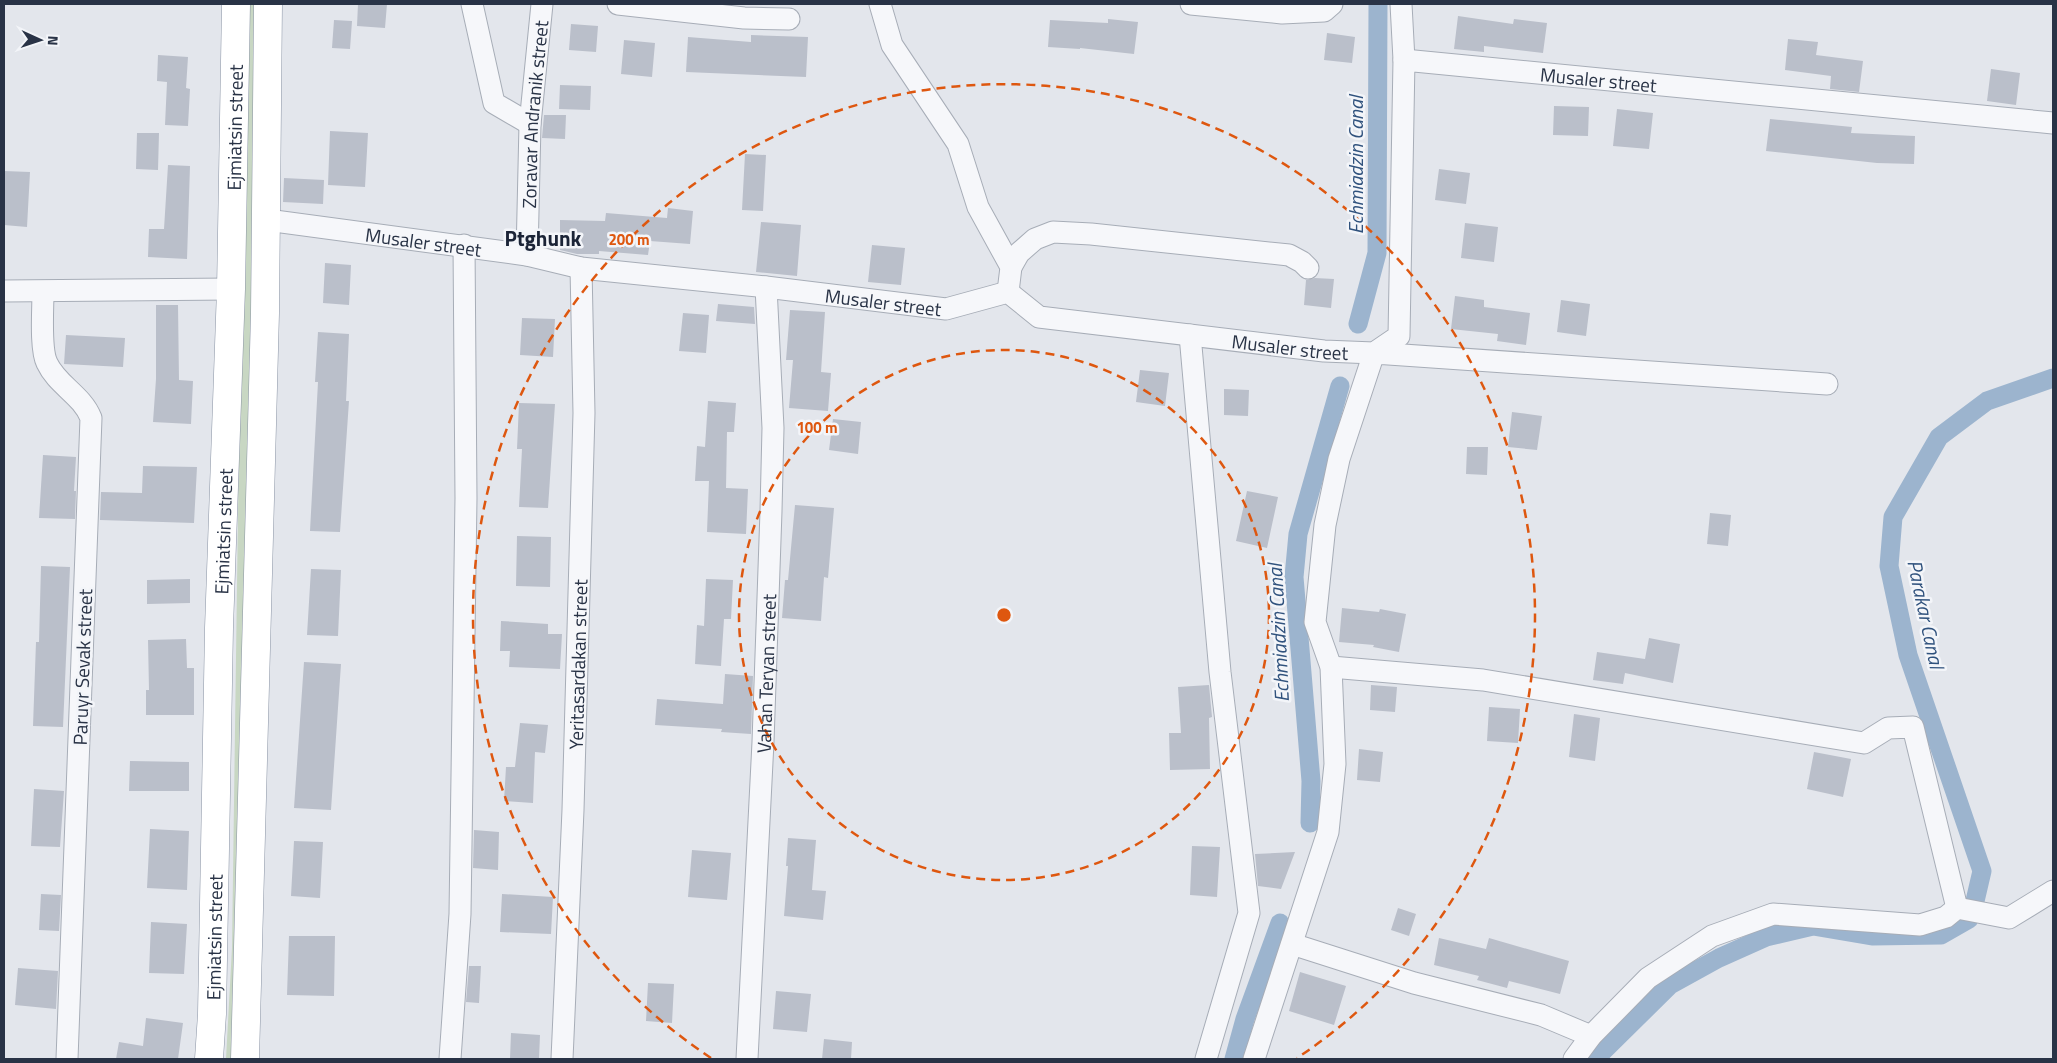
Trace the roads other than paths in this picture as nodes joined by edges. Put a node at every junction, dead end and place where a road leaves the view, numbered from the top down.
1 (236, 4) edge
2 (268, 4) edge
3 (472, 4) edge
4 (542, 4) edge
5 (618, 4) edge
6 (880, 4) edge
7 (1191, 4) edge
8 (1332, 4) edge
9 (1401, 4) edge
10 (789, 18) dead end
11 (1404, 60) junction
12 (2053, 123) edge
13 (530, 124) junction
14 (266, 220) junction
15 (464, 245) junction
16 (527, 255) junction
17 (1012, 267) junction
18 (581, 268) junction
19 (1308, 268) dead end
20 (766, 287) junction
21 (231, 289) junction
22 (4, 291) edge
23 (43, 292) junction
24 (1008, 292) junction
25 (1190, 335) junction
26 (1374, 353) junction
27 (1827, 384) dead end
28 (1331, 667) junction
29 (2053, 891) edge
30 (1957, 908) junction
31 (1292, 944) junction
32 (1591, 1036) junction
33 (67, 1059) edge
34 (209, 1059) edge
35 (246, 1059) edge
36 (450, 1059) edge
37 (562, 1059) edge
38 (747, 1059) edge
39 (1206, 1059) edge
40 (1254, 1059) edge
41 (1574, 1059) edge

1 - 21 highway, Ejmiatsin street
2 - 14 highway, Ejmiatsin street
3 - 13 street
4 - 13 street, Zoravar Andranik street
5 - 10 street
6 - 17 street
7 - 8 street
9 - 11 street
11 - 12 street, Musaler street
11 - 26 street, Musaler street
13 - 16 street, Zoravar Andranik street
14 - 15 street, Musaler street
14 - 35 highway, Ejmiatsin street
15 - 16 street, Musaler street
15 - 36 street
16 - 18 street, Musaler street
17 - 19 street
17 - 24 street
18 - 20 street, Musaler street
18 - 37 street, Yeritasardakan street
20 - 24 street, Musaler street
20 - 38 street, Vahan Teryan street
21 - 23 street
21 - 34 highway, Ejmiatsin street
22 - 23 street
23 - 33 street, Paruyr Sevak street
24 - 25 street, Musaler street
25 - 26 street, Musaler street
25 - 39 street
26 - 27 street
26 - 28 street
28 - 30 street
28 - 31 street
29 - 30 street
30 - 32 street
31 - 32 street
31 - 40 street
32 - 41 street

